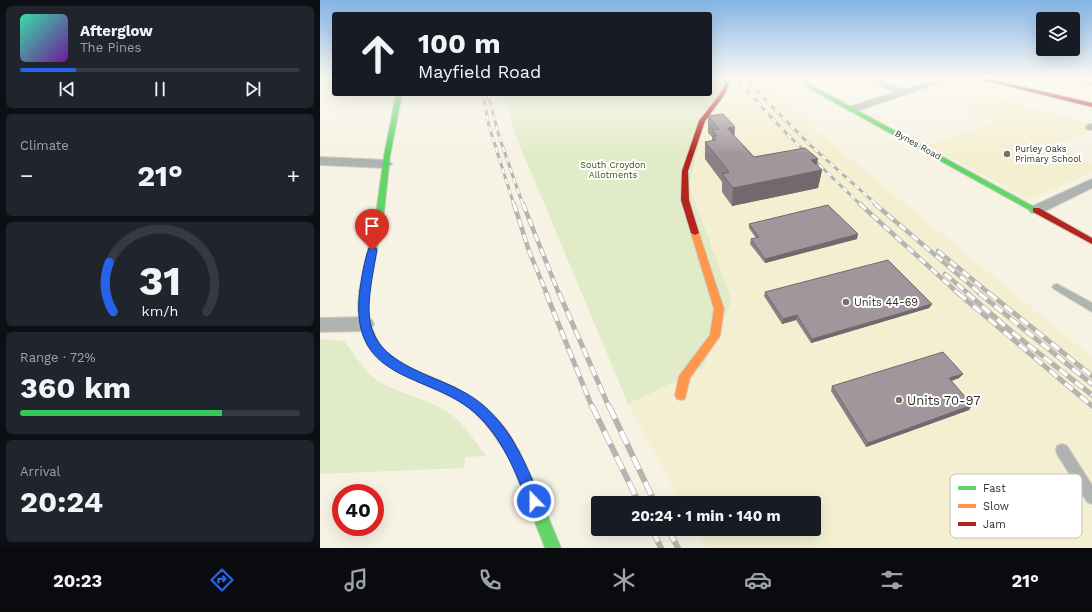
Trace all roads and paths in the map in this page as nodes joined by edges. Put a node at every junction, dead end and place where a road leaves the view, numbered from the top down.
1 (397, 104) edge
2 (715, 104) edge
3 (841, 104) edge
4 (872, 104) edge
5 (853, 110) junction
6 (320, 161) edge
7 (386, 164) junction
8 (1092, 183) edge
9 (1036, 210) junction
10 (1092, 241) edge
11 (1057, 287) dead end
12 (1092, 308) edge
13 (364, 324) junction
14 (320, 325) edge
15 (681, 395) dead end
16 (1062, 450) dead end
17 (1077, 474) edge
18 (1082, 481) edge
19 (1092, 497) edge
20 (553, 548) edge

1 - 7 street
2 - 15 street
3 - 5 street, Bynes Road
4 - 5 street
5 - 9 street, Bynes Road
6 - 7 street
7 - 13 street
8 - 9 street
9 - 10 street, Bynes Road
11 - 12 lane
13 - 14 street
13 - 20 street
16 - 17 lane
18 - 19 lane

